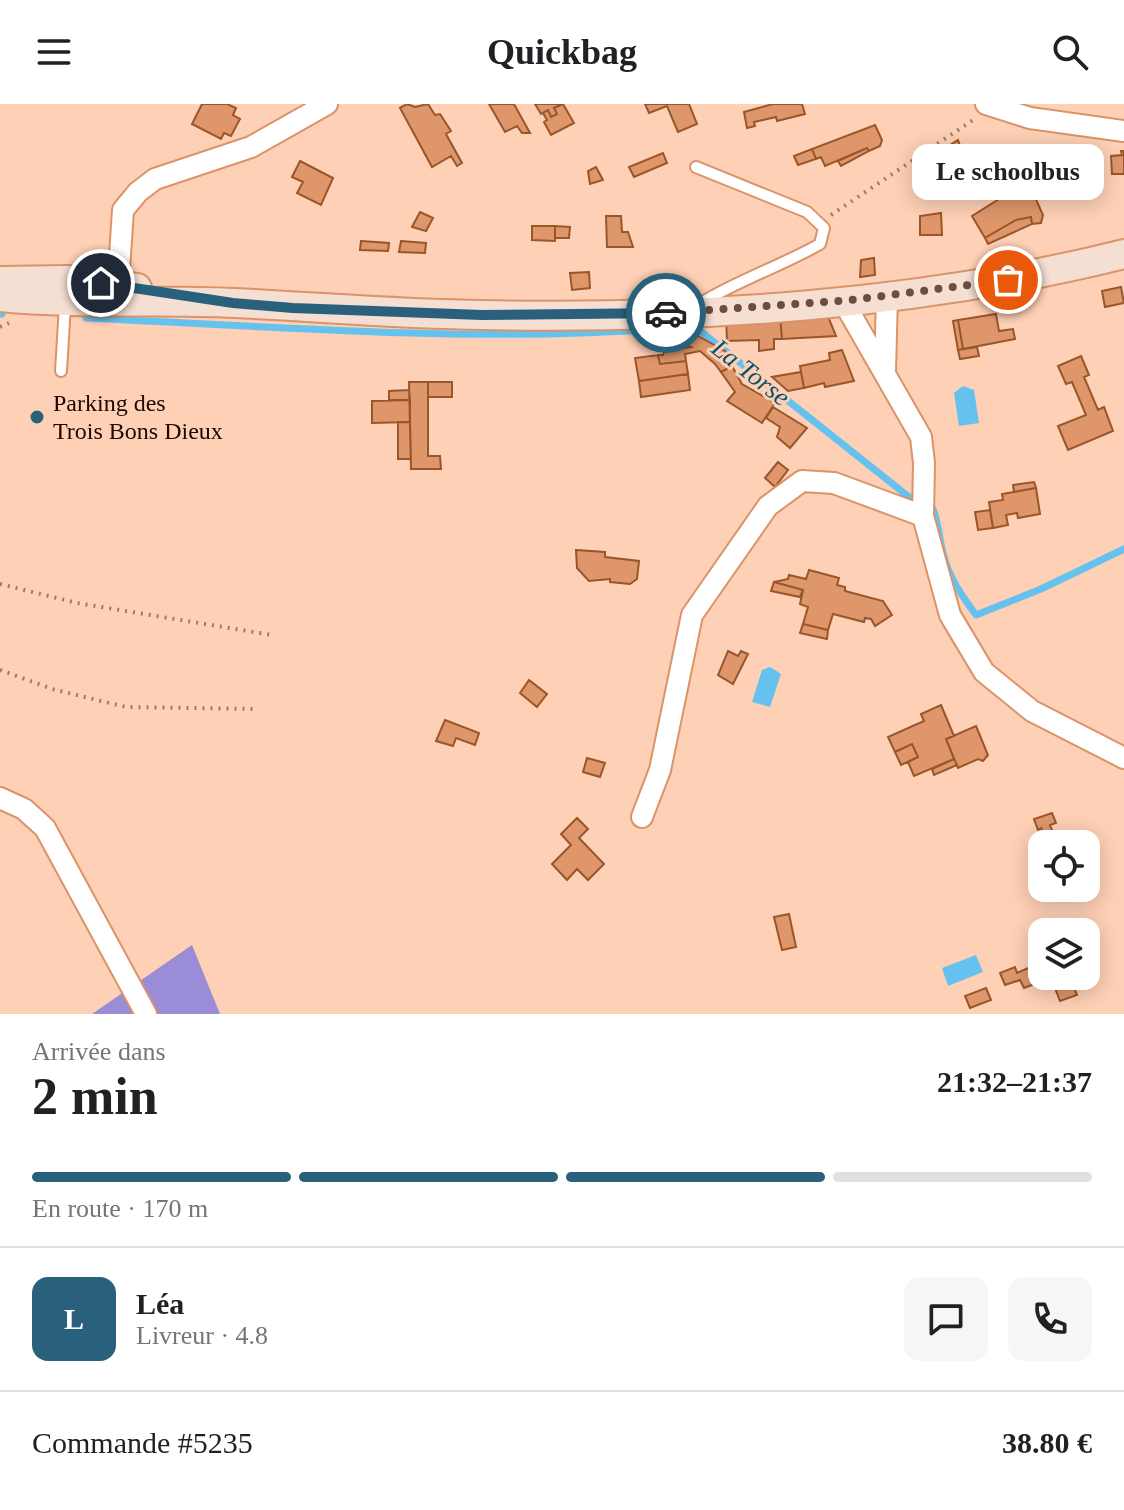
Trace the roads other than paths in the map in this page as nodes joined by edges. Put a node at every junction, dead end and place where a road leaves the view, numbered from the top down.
1 (327, 104) edge
2 (988, 106) edge
3 (1124, 131) edge
4 (696, 167) dead end
5 (1124, 254) edge
6 (0, 281) edge
7 (118, 285) junction
8 (66, 290) junction
9 (887, 296) junction
10 (0, 297) edge
11 (847, 300) junction
12 (233, 303) junction
13 (688, 312) junction
14 (61, 371) dead end
15 (885, 375) junction
16 (923, 516) junction
17 (1124, 758) edge
18 (0, 798) edge
19 (642, 817) dead end
20 (146, 1014) edge

1 - 7 street
2 - 3 street
4 - 13 lane
5 - 9 main road
6 - 8 main road
7 - 8 main road
7 - 12 main road
8 - 10 main road
8 - 12 main road
8 - 14 lane
9 - 11 main road
9 - 15 street
11 - 13 main road
11 - 15 street
12 - 13 main road
15 - 16 street
16 - 17 street
16 - 19 street
18 - 20 street

